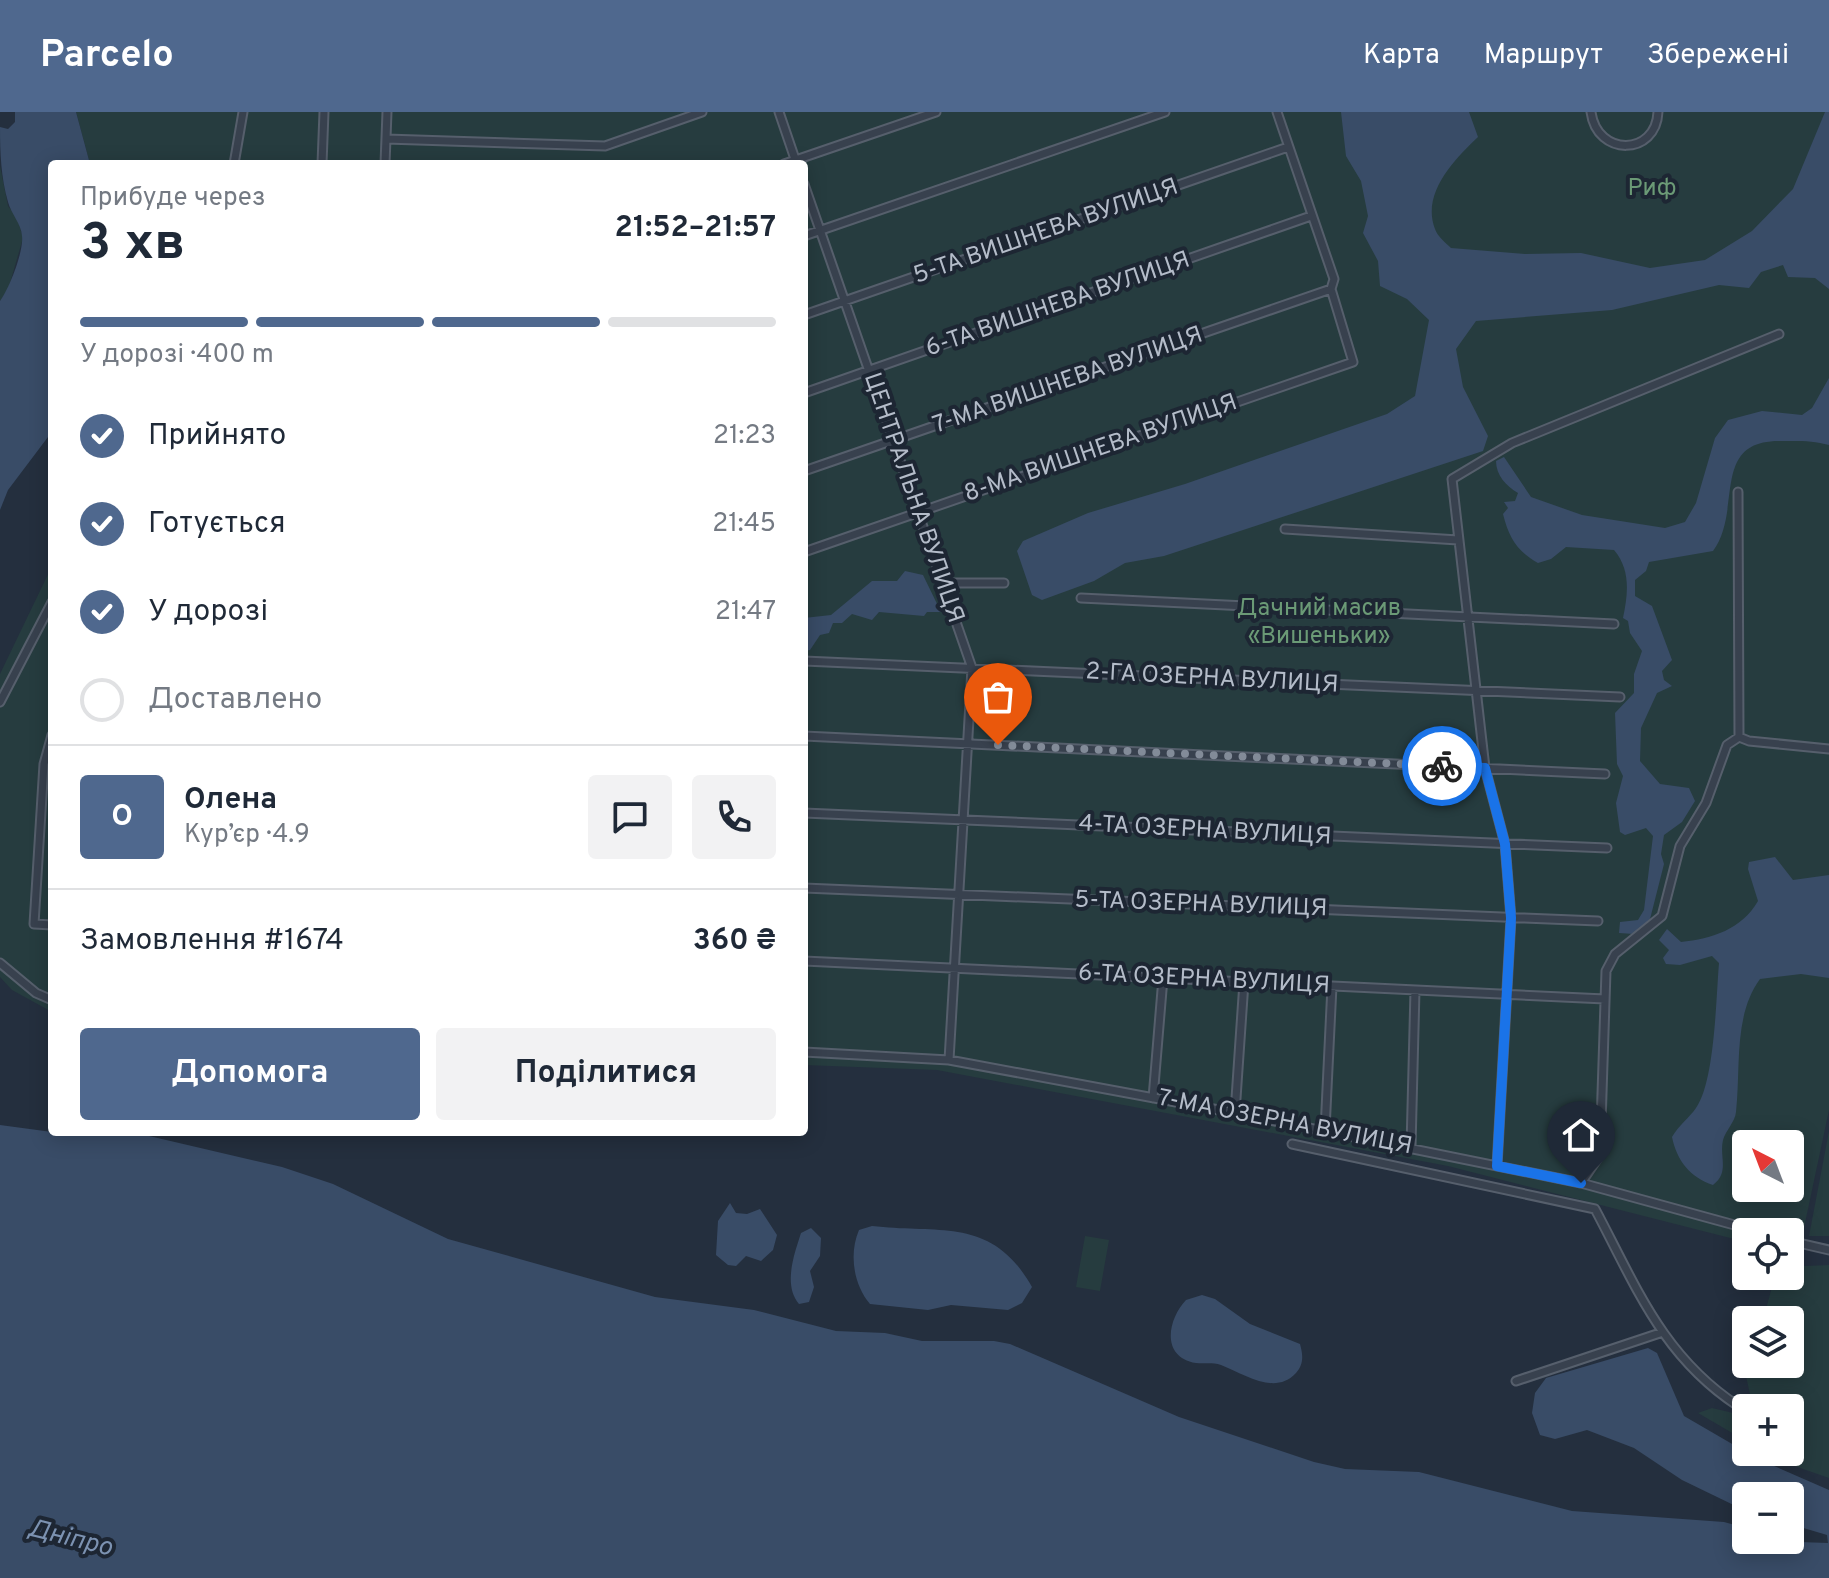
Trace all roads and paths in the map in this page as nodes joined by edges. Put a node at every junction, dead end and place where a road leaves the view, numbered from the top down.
1 (243, 112) edge
2 (324, 112) edge
3 (387, 112) edge
4 (702, 112) edge
5 (779, 112) edge
6 (936, 112) edge
7 (1165, 112) edge
8 (1277, 112) edge
9 (1591, 112) edge
10 (1658, 112) edge
11 (386, 139) junction
12 (1288, 147) junction
13 (235, 160) edge
14 (322, 160) edge
15 (385, 160) edge
16 (795, 160) edge
17 (802, 160) edge
18 (808, 196) edge
19 (1311, 216) junction
20 (820, 230) junction
21 (808, 234) edge
22 (1331, 289) junction
23 (845, 301) junction
24 (808, 314) edge
25 (1779, 334) dead end
26 (869, 371) junction
27 (808, 392) edge
28 (894, 442) junction
29 (808, 470) edge
30 (1738, 492) dead end
31 (918, 512) junction
32 (1285, 529) dead end
33 (1458, 540) junction
34 (808, 551) edge
35 (943, 583) junction
36 (1004, 583) dead end
37 (1081, 598) dead end
38 (48, 610) edge
39 (1468, 617) junction
40 (1614, 624) dead end
41 (808, 661) edge
42 (972, 668) junction
43 (1477, 690) junction
44 (1620, 697) dead end
45 (0, 702) edge
46 (808, 736) edge
47 (1739, 737) junction
48 (967, 744) junction
49 (1829, 749) edge
50 (48, 764) edge
51 (1485, 768) junction
52 (1605, 774) dead end
53 (808, 813) edge
54 (963, 820) junction
55 (40, 838) junction
56 (48, 838) edge
57 (1505, 844) junction
58 (1607, 848) dead end
59 (808, 888) edge
60 (959, 894) junction
61 (1511, 918) junction
62 (1598, 921) dead end
63 (48, 925) edge
64 (808, 961) edge
65 (0, 963) edge
66 (954, 968) junction
67 (1163, 978) junction
68 (1244, 982) junction
69 (1332, 986) junction
70 (1415, 990) junction
71 (1506, 994) junction
72 (48, 998) edge
73 (1605, 999) junction
74 (808, 1052) edge
75 (949, 1060) junction
76 (1153, 1098) junction
77 (1235, 1113) junction
78 (1325, 1130) junction
79 (1292, 1144) dead end
80 (1411, 1147) junction
81 (1497, 1166) junction
82 (1581, 1183) junction
83 (1732, 1224) edge
84 (1804, 1245) edge
85 (1829, 1250) edge
86 (1660, 1333) junction
87 (1516, 1381) dead end
88 (1732, 1402) edge

1 - 13 street
2 - 14 street
3 - 11 street
4 - 11 street
5 - 16 street
6 - 17 street
7 - 20 street
8 - 12 street
9 - 10 street
11 - 15 street
12 - 19 street
12 - 23 street, 5-ТА ВИШНЕВА ВУЛИЦЯ
18 - 20 street, ЦЕНТРАЛЬНА ВУЛИЦЯ
19 - 22 street
19 - 26 street, 6-ТА ВИШНЕВА ВУЛИЦЯ
20 - 21 street
20 - 23 street, ЦЕНТРАЛЬНА ВУЛИЦЯ
22 - 28 street, 7-МА ВИШНЕВА ВУЛИЦЯ
22 - 31 street, 8-МА ВИШНЕВА ВУЛИЦЯ
23 - 24 street, 5-ТА ВИШНЕВА ВУЛИЦЯ
23 - 26 street, ЦЕНТРАЛЬНА ВУЛИЦЯ
25 - 33 street
26 - 27 street, 6-ТА ВИШНЕВА ВУЛИЦЯ
26 - 28 street, ЦЕНТРАЛЬНА ВУЛИЦЯ
28 - 29 street, 7-МА ВИШНЕВА ВУЛИЦЯ
28 - 31 street, ЦЕНТРАЛЬНА ВУЛИЦЯ
30 - 47 street
31 - 34 street, 8-МА ВИШНЕВА ВУЛИЦЯ
31 - 35 street, ЦЕНТРАЛЬНА ВУЛИЦЯ
32 - 33 street
33 - 39 street
35 - 36 street
35 - 42 street, ЦЕНТРАЛЬНА ВУЛИЦЯ
37 - 39 street
38 - 45 street
39 - 40 street
39 - 43 street
41 - 42 street, 2-ГА ОЗЕРНА ВУЛИЦЯ
42 - 43 street, 2-ГА ОЗЕРНА ВУЛИЦЯ
42 - 48 street, ЦЕНТРАЛЬНА ВУЛИЦЯ
43 - 44 street, 2-ГА ОЗЕРНА ВУЛИЦЯ
43 - 51 street
46 - 48 street
47 - 49 street
47 - 73 street
48 - 51 street
48 - 54 street, ЦЕНТРАЛЬНА ВУЛИЦЯ
50 - 55 street
51 - 52 street
51 - 57 street
53 - 54 street, 4-ТА ОЗЕРНА ВУЛИЦЯ
54 - 57 street, 4-ТА ОЗЕРНА ВУЛИЦЯ
54 - 60 street, ЦЕНТРАЛЬНА ВУЛИЦЯ
55 - 56 street
55 - 63 street
57 - 58 street, 4-ТА ОЗЕРНА ВУЛИЦЯ
57 - 61 street
59 - 60 street, 5-ТА ОЗЕРНА ВУЛИЦЯ
60 - 61 street, 5-ТА ОЗЕРНА ВУЛИЦЯ
60 - 66 street, ЦЕНТРАЛЬНА ВУЛИЦЯ
61 - 62 street, 5-ТА ОЗЕРНА ВУЛИЦЯ
61 - 71 street
64 - 66 street, 6-ТА ОЗЕРНА ВУЛИЦЯ
65 - 72 street
66 - 67 street, 6-ТА ОЗЕРНА ВУЛИЦЯ
66 - 75 street, ЦЕНТРАЛЬНА ВУЛИЦЯ
67 - 68 street, 6-ТА ОЗЕРНА ВУЛИЦЯ
67 - 76 street
68 - 69 street, 6-ТА ОЗЕРНА ВУЛИЦЯ
68 - 77 street
69 - 70 street, 6-ТА ОЗЕРНА ВУЛИЦЯ
69 - 78 street
70 - 71 street, 6-ТА ОЗЕРНА ВУЛИЦЯ
70 - 80 street
71 - 73 street, 6-ТА ОЗЕРНА ВУЛИЦЯ
71 - 81 street
73 - 82 street
74 - 75 street, 7-МА ОЗЕРНА ВУЛИЦЯ
75 - 76 street, 7-МА ОЗЕРНА ВУЛИЦЯ
76 - 77 street, 7-МА ОЗЕРНА ВУЛИЦЯ
77 - 78 street, 7-МА ОЗЕРНА ВУЛИЦЯ
78 - 80 street, 7-МА ОЗЕРНА ВУЛИЦЯ
79 - 86 street
80 - 81 street, 7-МА ОЗЕРНА ВУЛИЦЯ
81 - 82 street, 7-МА ОЗЕРНА ВУЛИЦЯ
82 - 83 street, 7-МА ОЗЕРНА ВУЛИЦЯ
84 - 85 street
86 - 87 street
86 - 88 street

